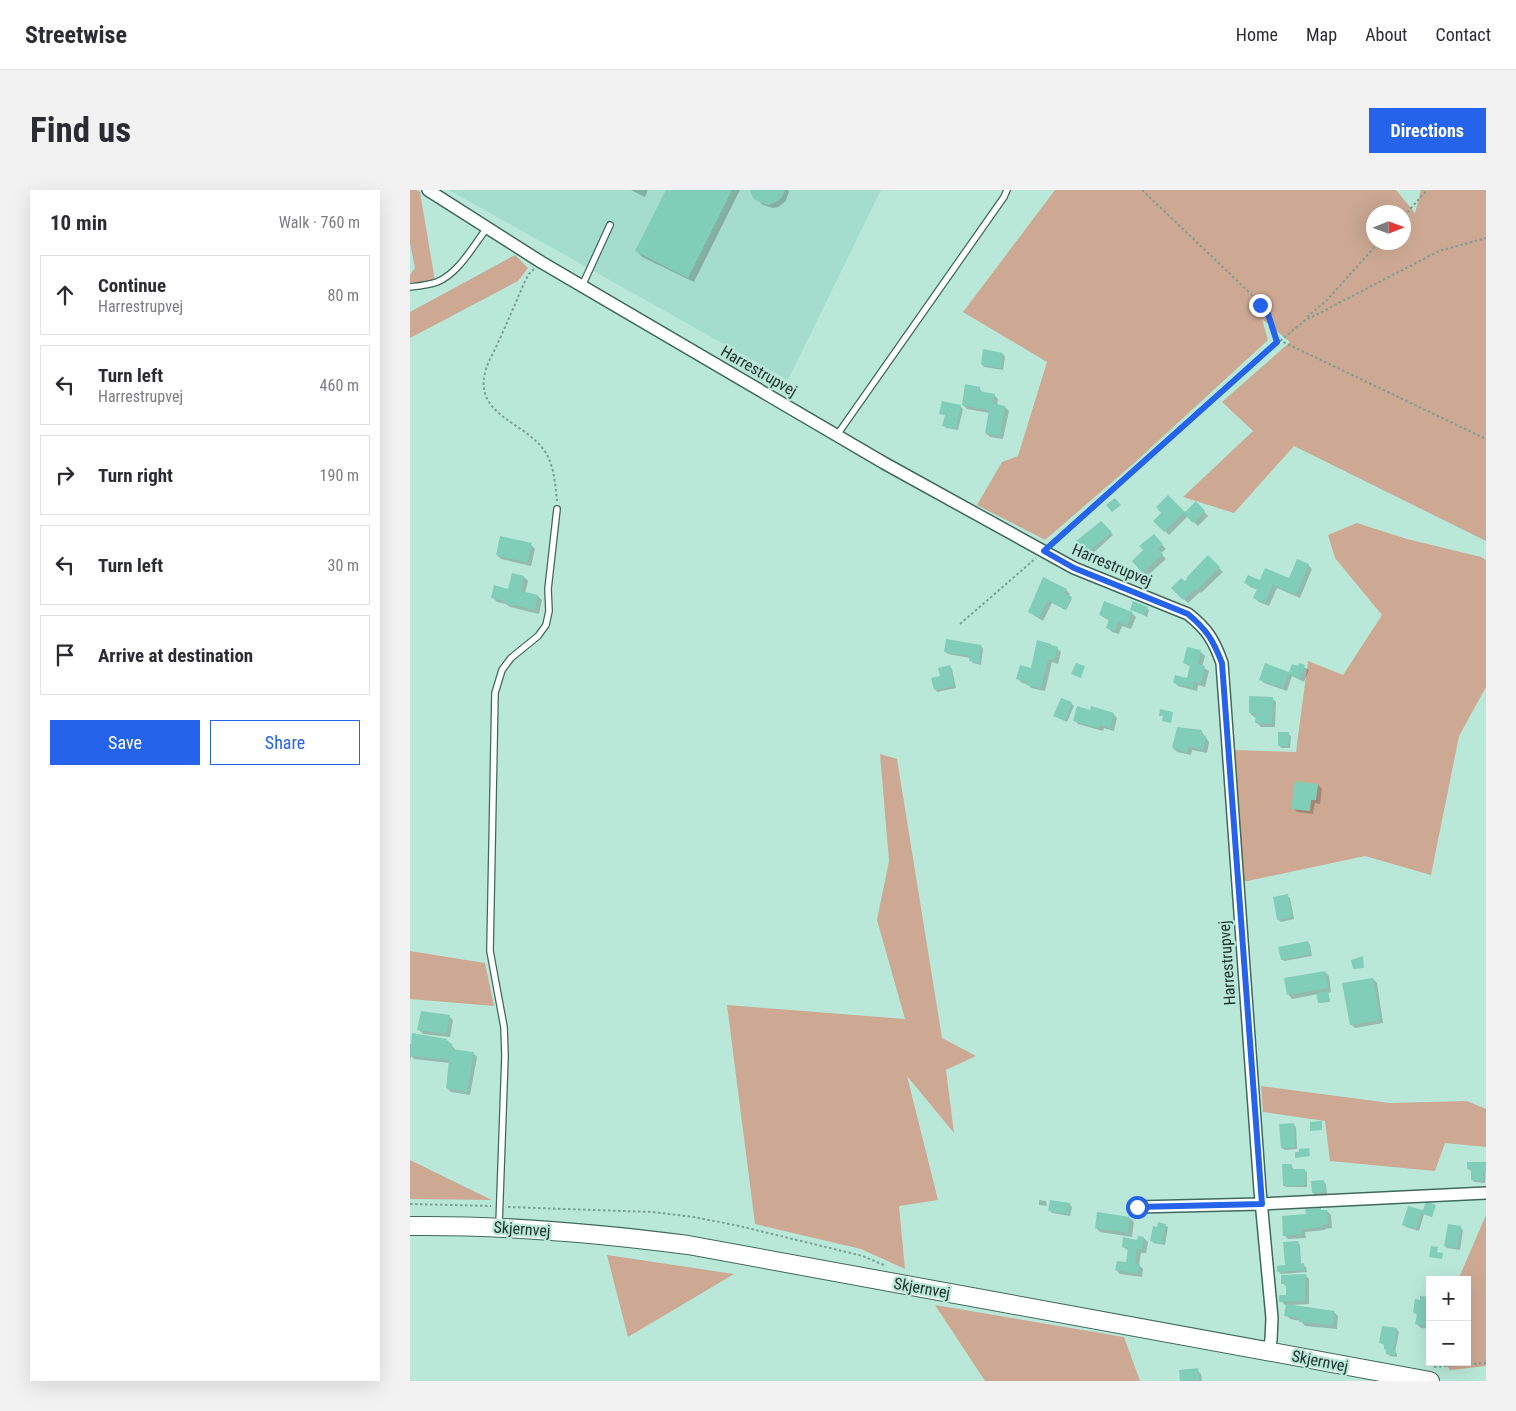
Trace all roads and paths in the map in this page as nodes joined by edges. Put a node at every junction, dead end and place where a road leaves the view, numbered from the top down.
1 (428, 190) edge
2 (1007, 190) edge
3 (1142, 190) edge
4 (1427, 190) edge
5 (1411, 208) edge
6 (610, 225) dead end
7 (487, 228) junction
8 (1486, 238) edge
9 (1372, 250) edge
10 (541, 262) junction
11 (582, 286) junction
12 (410, 287) edge
13 (1304, 321) junction
14 (1278, 341) junction
15 (837, 435) junction
16 (1486, 439) edge
17 (557, 509) joint
18 (1044, 551) junction
19 (960, 624) dead end
20 (1486, 1193) edge
21 (1262, 1204) junction
22 (1137, 1207) dead end
23 (410, 1226) edge
24 (499, 1227) junction
25 (1268, 1351) junction
26 (1430, 1381) edge

1 - 7 street, Harrestrupvej
2 - 15 lane
3 - 14 path
4 - 5 path
6 - 11 lane
7 - 10 street, Harrestrupvej
7 - 12 lane
8 - 13 path
9 - 13 path
10 - 11 street, Harrestrupvej
10 - 17 path
11 - 15 street, Harrestrupvej
13 - 14 path
14 - 16 path
14 - 18 path
15 - 18 street, Harrestrupvej
17 - 24 lane
18 - 19 path
18 - 21 street, Harrestrupvej
20 - 21 street
21 - 22 street
21 - 25 street, Harrestrupvej
23 - 24 main road, Skjernvej
24 - 25 main road, Skjernvej
25 - 26 main road, Skjernvej

